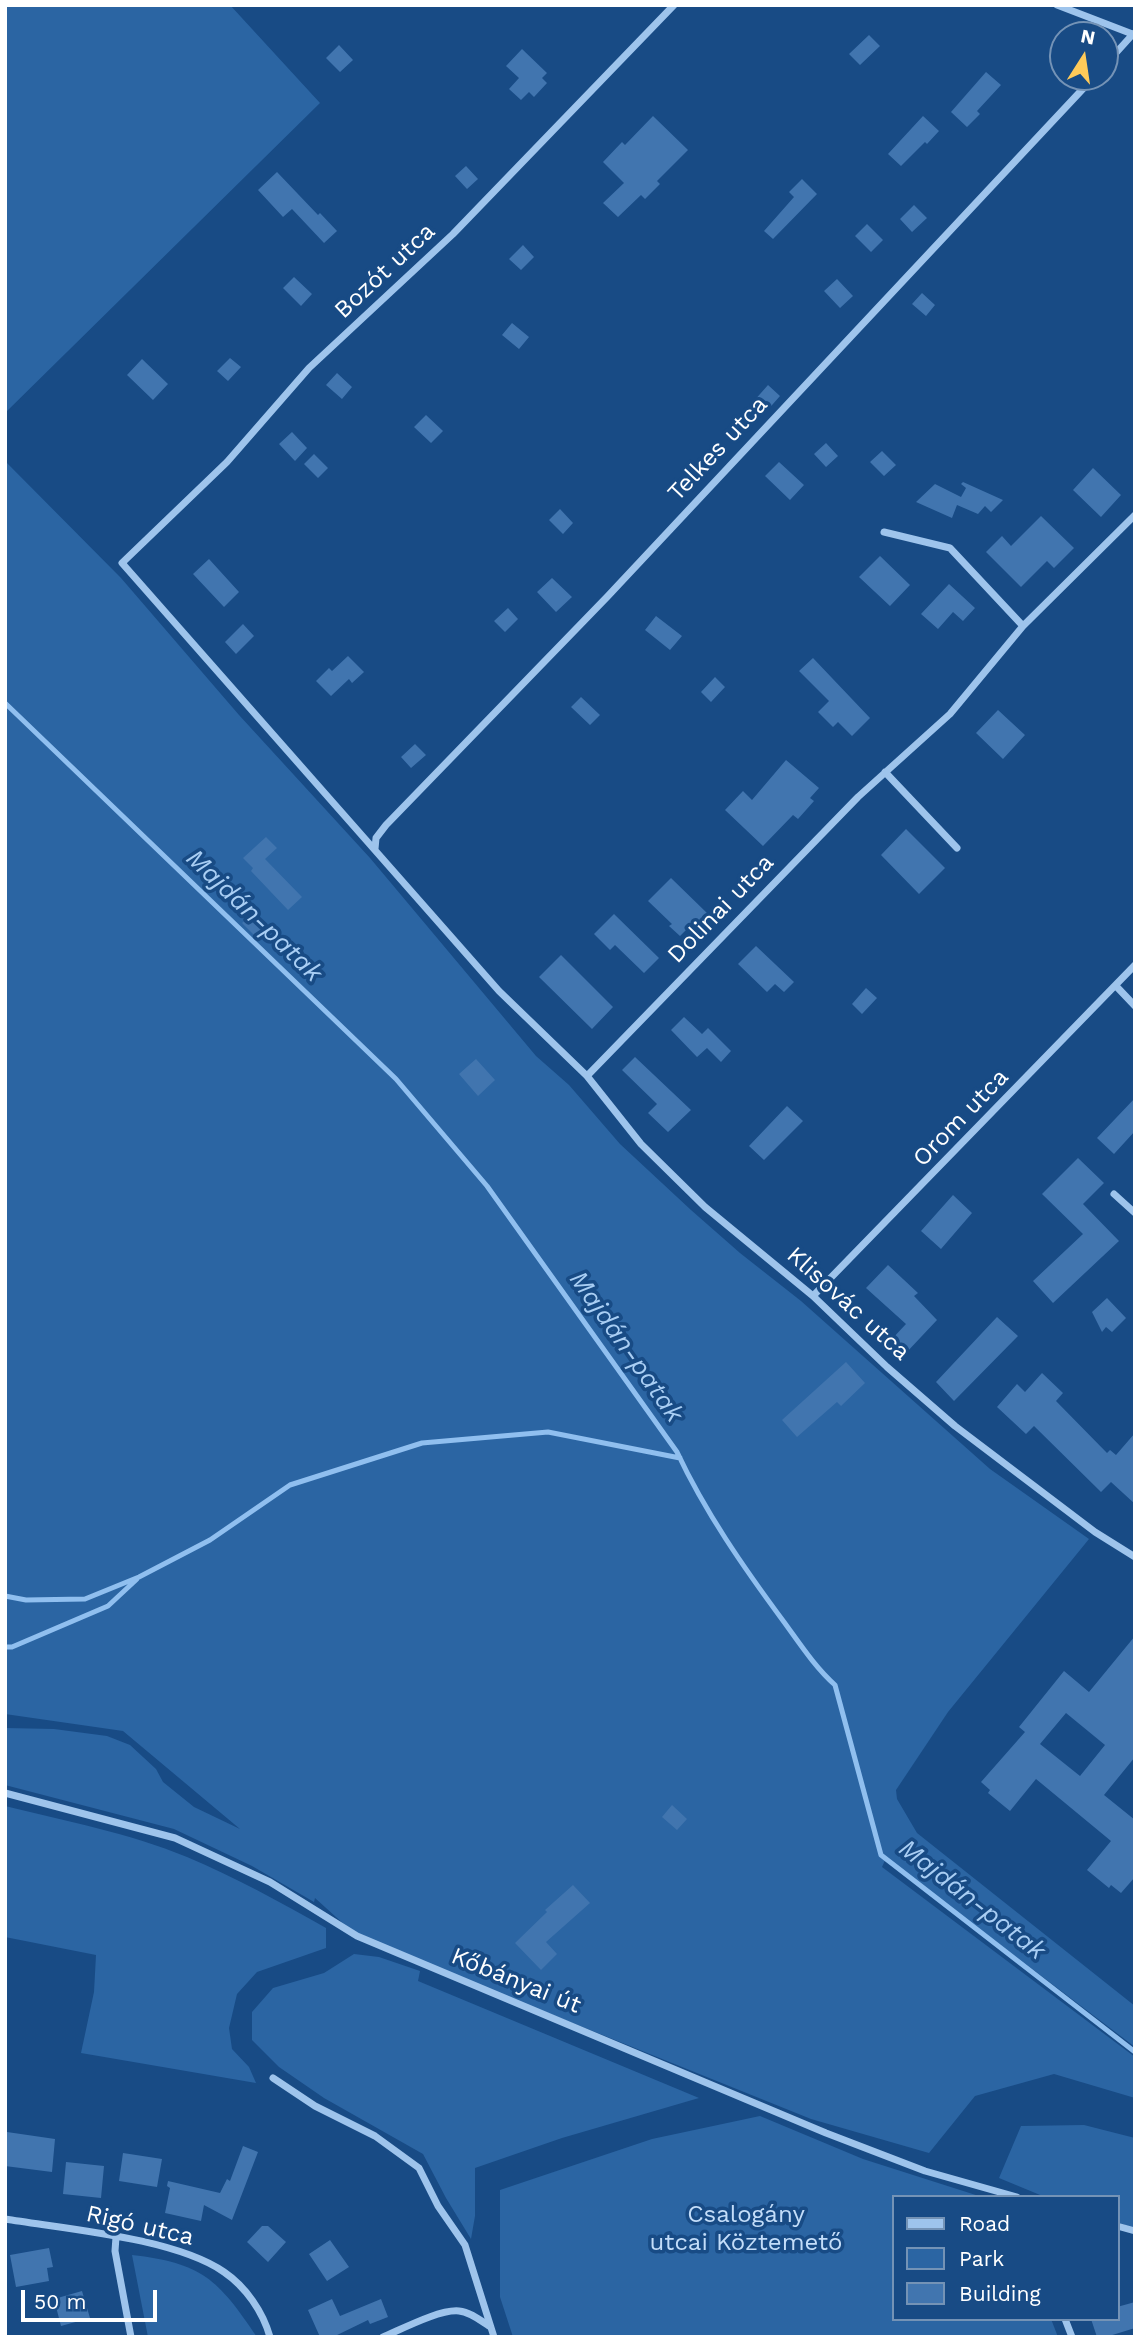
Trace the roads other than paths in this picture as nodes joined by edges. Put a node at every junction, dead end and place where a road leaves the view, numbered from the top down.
1 (674, 5) edge
2 (1057, 5) edge
3 (1134, 35) edge
4 (1119, 51) edge
5 (1081, 91) edge
6 (1135, 515) edge
7 (884, 532) dead end
8 (122, 563) joint
9 (1023, 626) junction
10 (885, 772) junction
11 (957, 848) dead end
12 (375, 849) junction
13 (1135, 965) edge
14 (1116, 986) junction
15 (1135, 1006) edge
16 (587, 1076) junction
17 (1114, 1195) dead end
18 (1135, 1213) edge
19 (813, 1296) junction
20 (1135, 1557) edge
21 (5, 1793) edge
22 (273, 2078) dead end
23 (1010, 2195) edge
24 (5, 2218) edge
25 (116, 2237) junction
26 (490, 2327) junction
27 (131, 2337) edge
28 (270, 2337) edge
29 (383, 2337) edge
30 (494, 2337) edge

1 - 8 street, Bozót utca
2 - 3 street
3 - 4 street
5 - 12 street, Telkes utca
6 - 9 street, Dolinai utca
7 - 9 street
8 - 12 street, Klisovác utca
9 - 10 street, Dolinai utca
10 - 11 street
10 - 16 street, Dolinai utca
12 - 16 street, Klisovác utca
13 - 14 street, Orom utca
14 - 15 street
14 - 19 street, Orom utca
16 - 19 street, Klisovác utca
17 - 18 street
19 - 20 street, Klisovác utca
21 - 23 street, Kőbányai út
22 - 26 street
24 - 25 street, Rigó utca
25 - 27 street
25 - 28 street, Rigó utca
26 - 29 street
26 - 30 street

